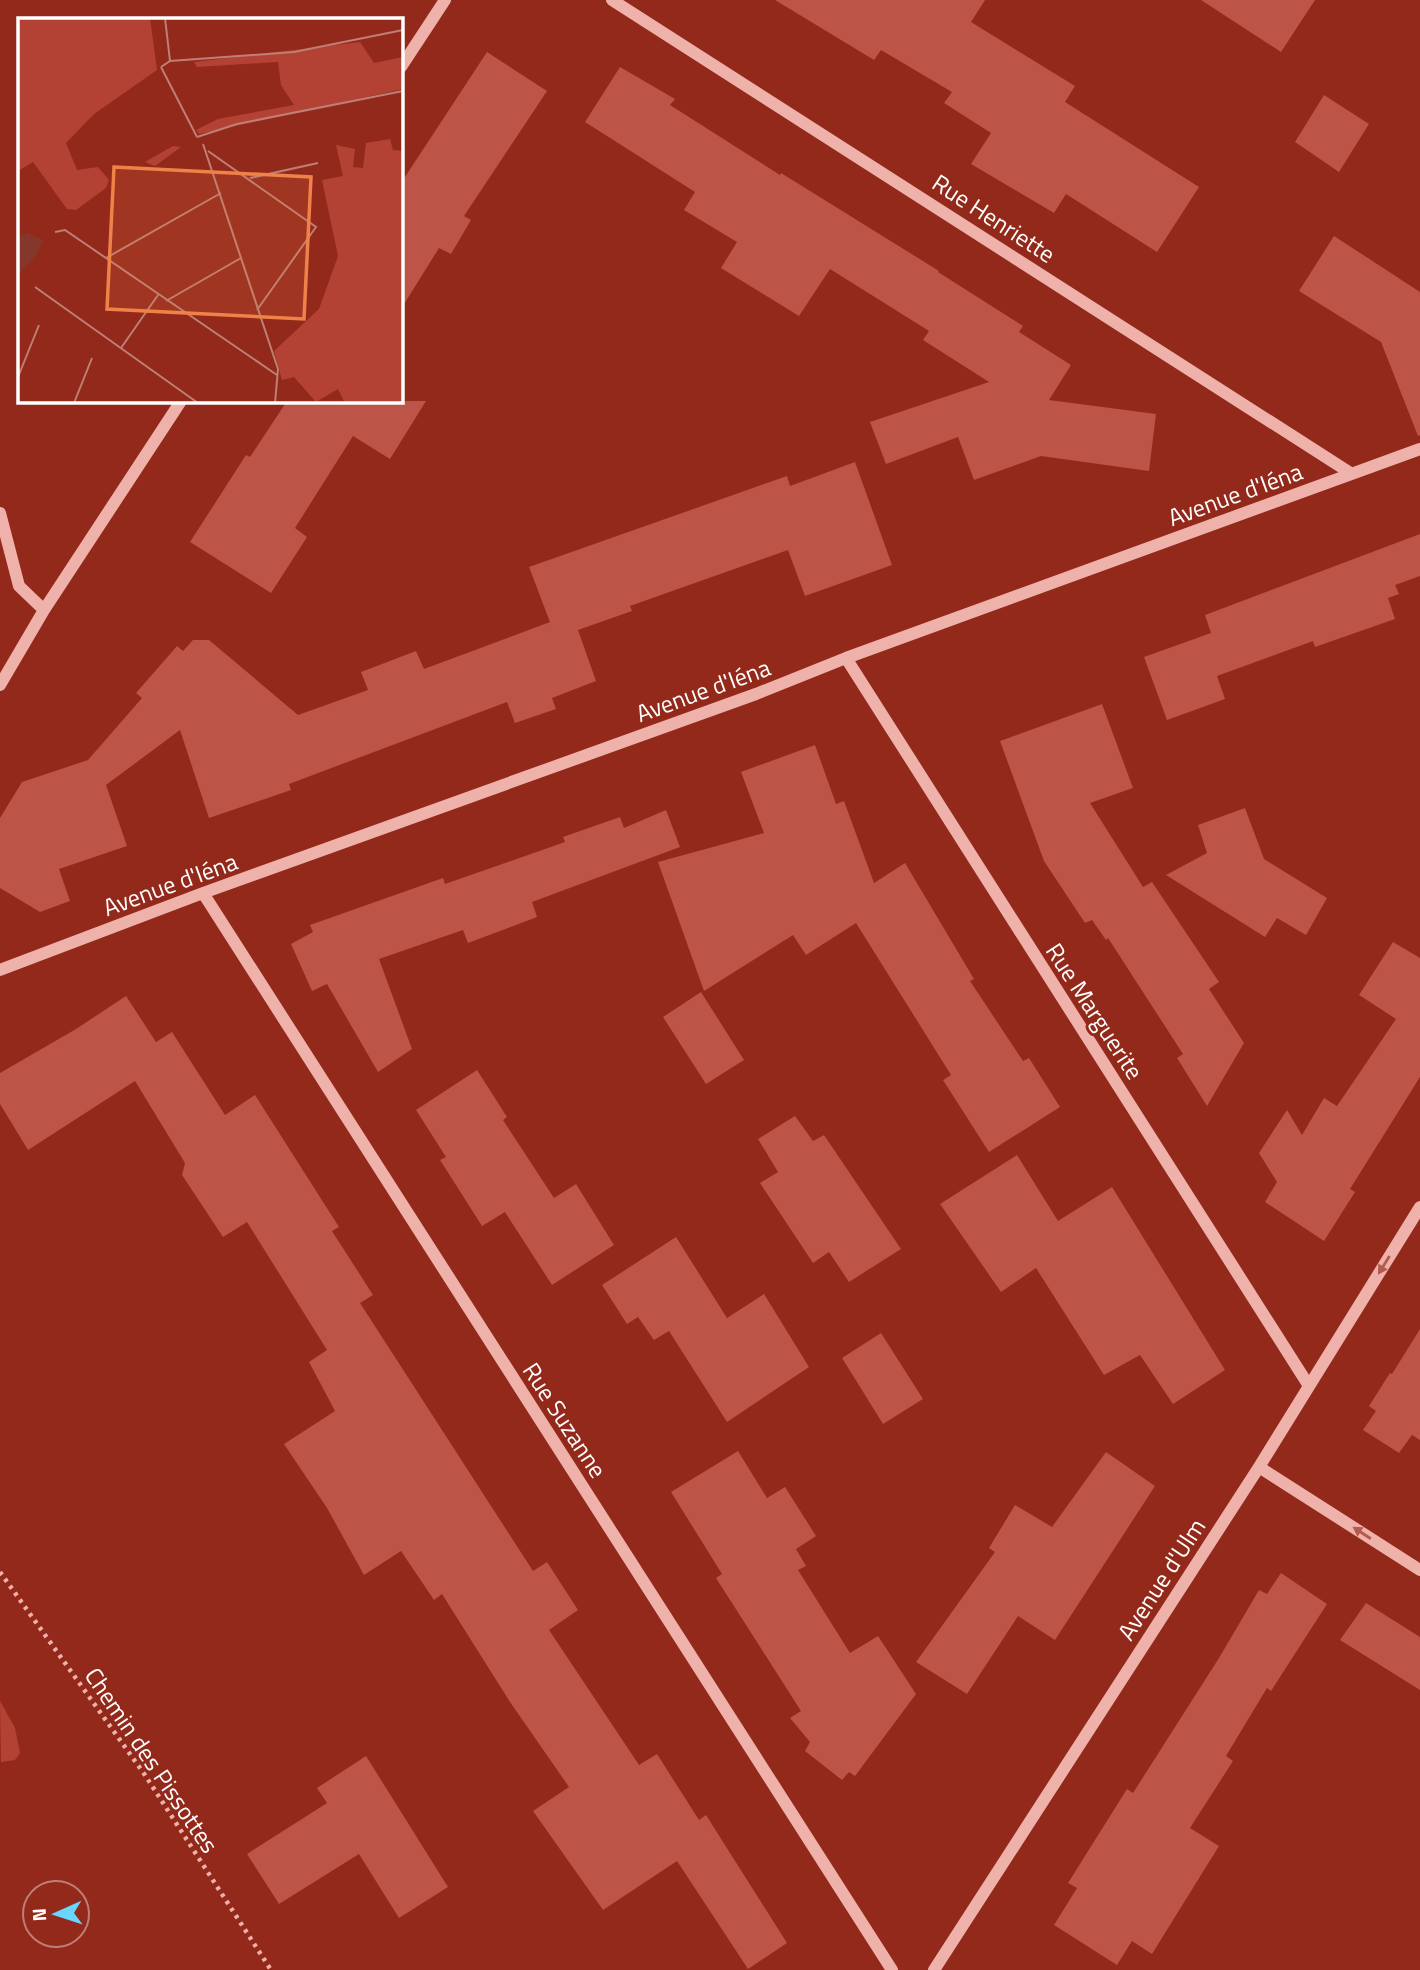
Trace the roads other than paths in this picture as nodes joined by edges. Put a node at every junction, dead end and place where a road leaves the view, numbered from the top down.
1 (445, 0) edge
2 (612, 0) edge
3 (402, 65) edge
4 (180, 402) edge
5 (1420, 449) edge
6 (1352, 474) junction
7 (0, 513) edge
8 (44, 610) junction
9 (846, 658) junction
10 (0, 685) edge
11 (203, 893) junction
12 (0, 970) edge
13 (1420, 1207) edge
14 (1312, 1380) junction
15 (1259, 1467) junction
16 (1420, 1570) edge
17 (892, 1970) edge
18 (933, 1970) edge

1 - 3 street
2 - 6 street, Rue Henriette
4 - 8 street
5 - 6 street, Avenue d'Iéna
6 - 9 street, Avenue d'Iéna
7 - 8 street
8 - 10 street
9 - 11 street, Avenue d'Iéna
9 - 14 street, Rue Marguerite
11 - 12 street, Avenue d'Iéna
11 - 17 street, Rue Suzanne
13 -> 14 street, Avenue d'Ulm
14 - 15 street, Avenue d'Ulm
16 -> 15 street
15 - 18 street, Avenue d'Ulm

